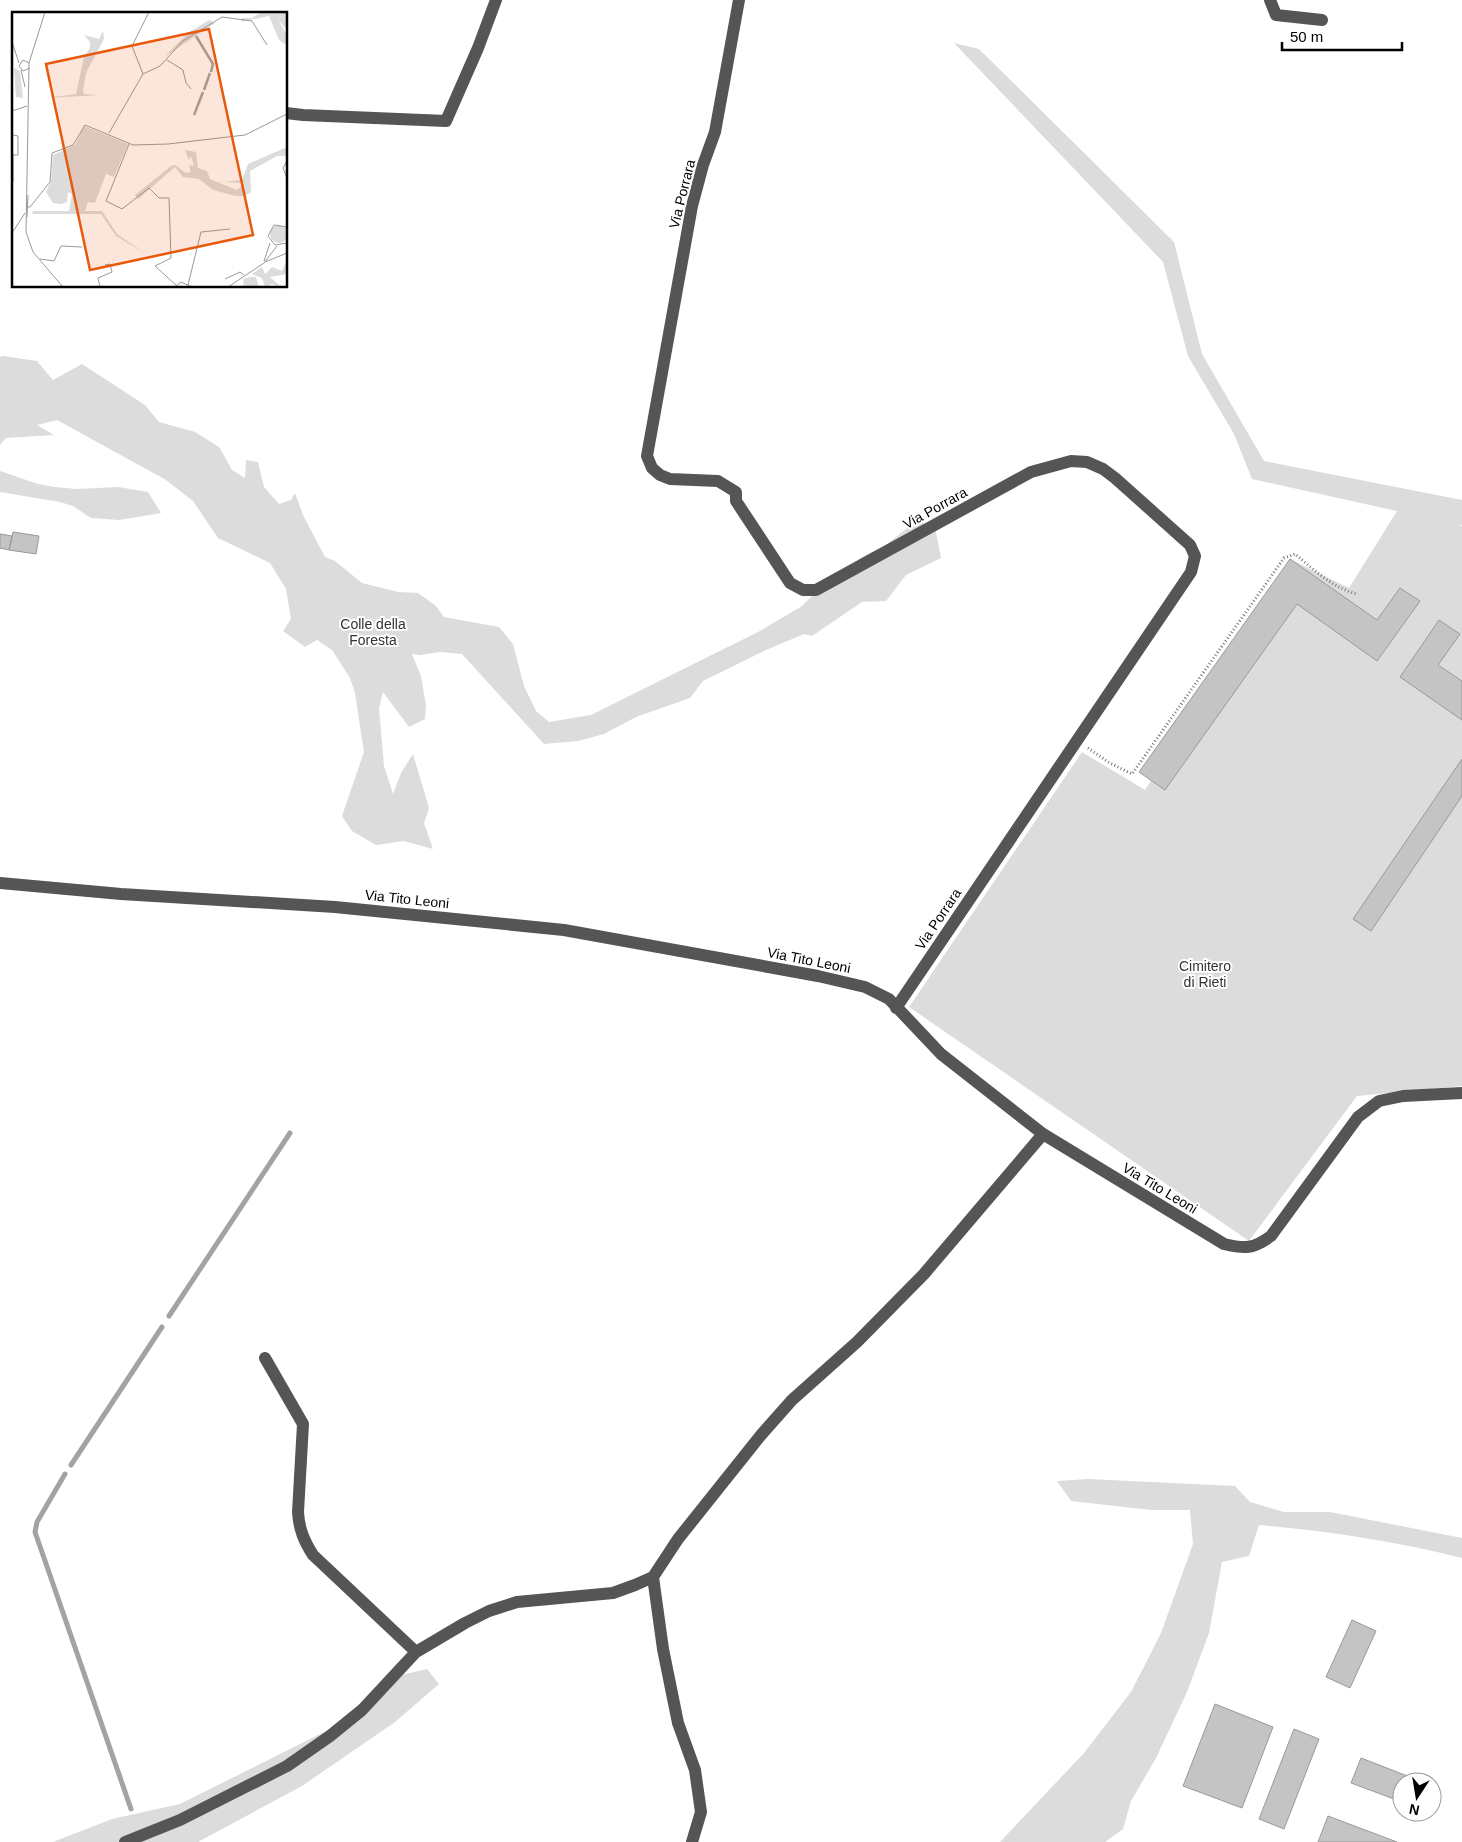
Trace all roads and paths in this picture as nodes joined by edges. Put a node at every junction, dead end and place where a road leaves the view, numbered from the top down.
1 (496, 0) edge
2 (739, 0) edge
3 (1270, 0) edge
4 (1322, 20) dead end
5 (288, 113) edge
6 (1357, 594) dead end
7 (1077, 741) junction
8 (0, 883) edge
9 (896, 1008) junction
10 (1462, 1093) edge
11 (1043, 1134) junction
12 (265, 1358) dead end
13 (653, 1577) junction
14 (416, 1652) junction
15 (125, 1842) edge
16 (692, 1842) edge

1 - 5 street
2 - 7 street, Via Porrara
3 - 4 street
6 - 7 path
7 - 9 street, Via Porrara
8 - 9 street, Via Tito Leoni
9 - 11 street, Via Tito Leoni
10 - 11 street, Via Tito Leoni
11 - 13 street
12 - 14 street
13 - 14 street
13 - 16 street
14 - 15 street

